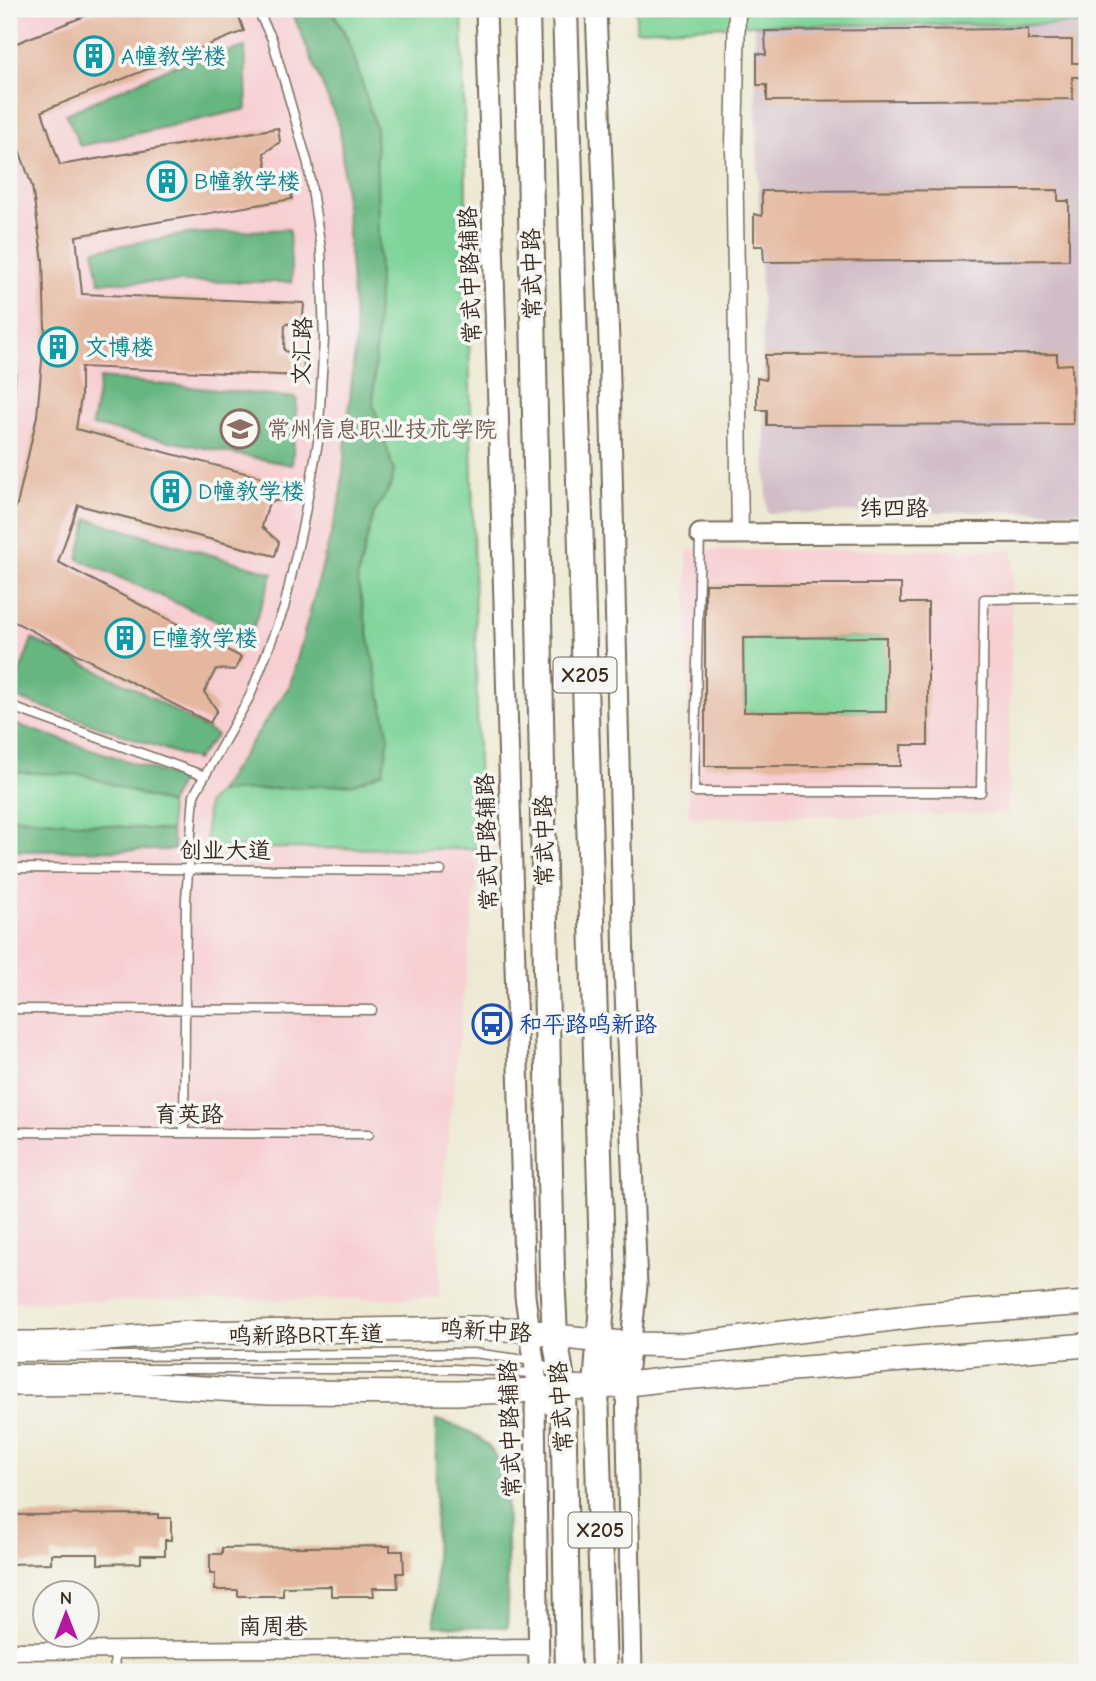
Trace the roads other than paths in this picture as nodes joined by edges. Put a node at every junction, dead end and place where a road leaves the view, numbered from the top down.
1 (257, 9) edge
2 (486, 9) edge
3 (527, 9) edge
4 (565, 9) edge
5 (596, 9) edge
6 (737, 9) edge
7 (9, 320) edge
8 (9, 422) edge
9 (1087, 532) edge
10 (700, 534) joint
11 (740, 534) junction
12 (1087, 598) edge
13 (9, 706) edge
14 (205, 776) junction
15 (9, 868) edge
16 (187, 869) junction
17 (441, 871) dead end
18 (9, 1009) edge
19 (185, 1009) junction
20 (373, 1010) dead end
21 (9, 1132) edge
22 (184, 1133) junction
23 (369, 1134) dead end
24 (1087, 1303) edge
25 (530, 1330) junction
26 (555, 1336) junction
27 (600, 1341) junction
28 (9, 1343) edge
29 (632, 1344) junction
30 (1087, 1345) edge
31 (9, 1357) edge
32 (9, 1368) edge
33 (535, 1375) junction
34 (561, 1379) junction
35 (9, 1384) edge
36 (626, 1385) junction
37 (596, 1388) junction
38 (564, 1413) junction
39 (538, 1647) junction
40 (114, 1650) junction
41 (9, 1651) edge
42 (567, 1671) edge
43 (115, 1672) edge
44 (539, 1672) edge
45 (604, 1672) edge
46 (632, 1672) edge

1 - 14 lane, 文汇路
2 - 25 street, 常武中路辅路
3 - 26 main road, 常武中路 / X205
4 - 27 main road, 常武中路 / X205
5 - 29 street
6 - 11 street
7 - 8 lane
9 - 11 street, 纬四路
10 - 11 street, 纬四路
10 - 12 lane
13 - 14 lane
14 - 16 lane, 文汇路
15 - 16 lane, 创业大道
16 - 17 lane, 创业大道
16 - 19 lane, 文汇路
18 - 19 lane
19 - 20 lane
19 - 22 lane, 文汇路
21 - 22 lane, 育英路
22 - 23 lane, 育英路
24 - 29 main road, 鸣新中路
25 - 26 main road, 鸣新中路
25 - 28 main road, 鸣新中路
25 - 33 street, 常武中路辅路
26 - 27 main road, 鸣新中路
26 - 34 main road, 常武中路 / X205
27 - 29 main road, 鸣新中路
27 - 37 main road, 常武中路 / X205
29 - 36 street
29 - 37 main road
30 - 36 main road
31 - 33 lane, 鸣新路BRT车道
32 - 33 lane, 鸣新路BRT车道
33 - 34 main road
33 - 35 main road
33 - 38 main road
33 - 39 street, 常武中路辅路
34 - 37 main road
34 - 38 main road, 常武中路 / X205
36 - 37 main road
36 - 46 street
37 - 45 main road, 常武中路 / X205
38 - 42 main road, 常武中路 / X205
39 - 40 street, 南周巷
39 - 44 street, 常武中路辅路
40 - 41 street, 南周巷
40 - 43 lane

